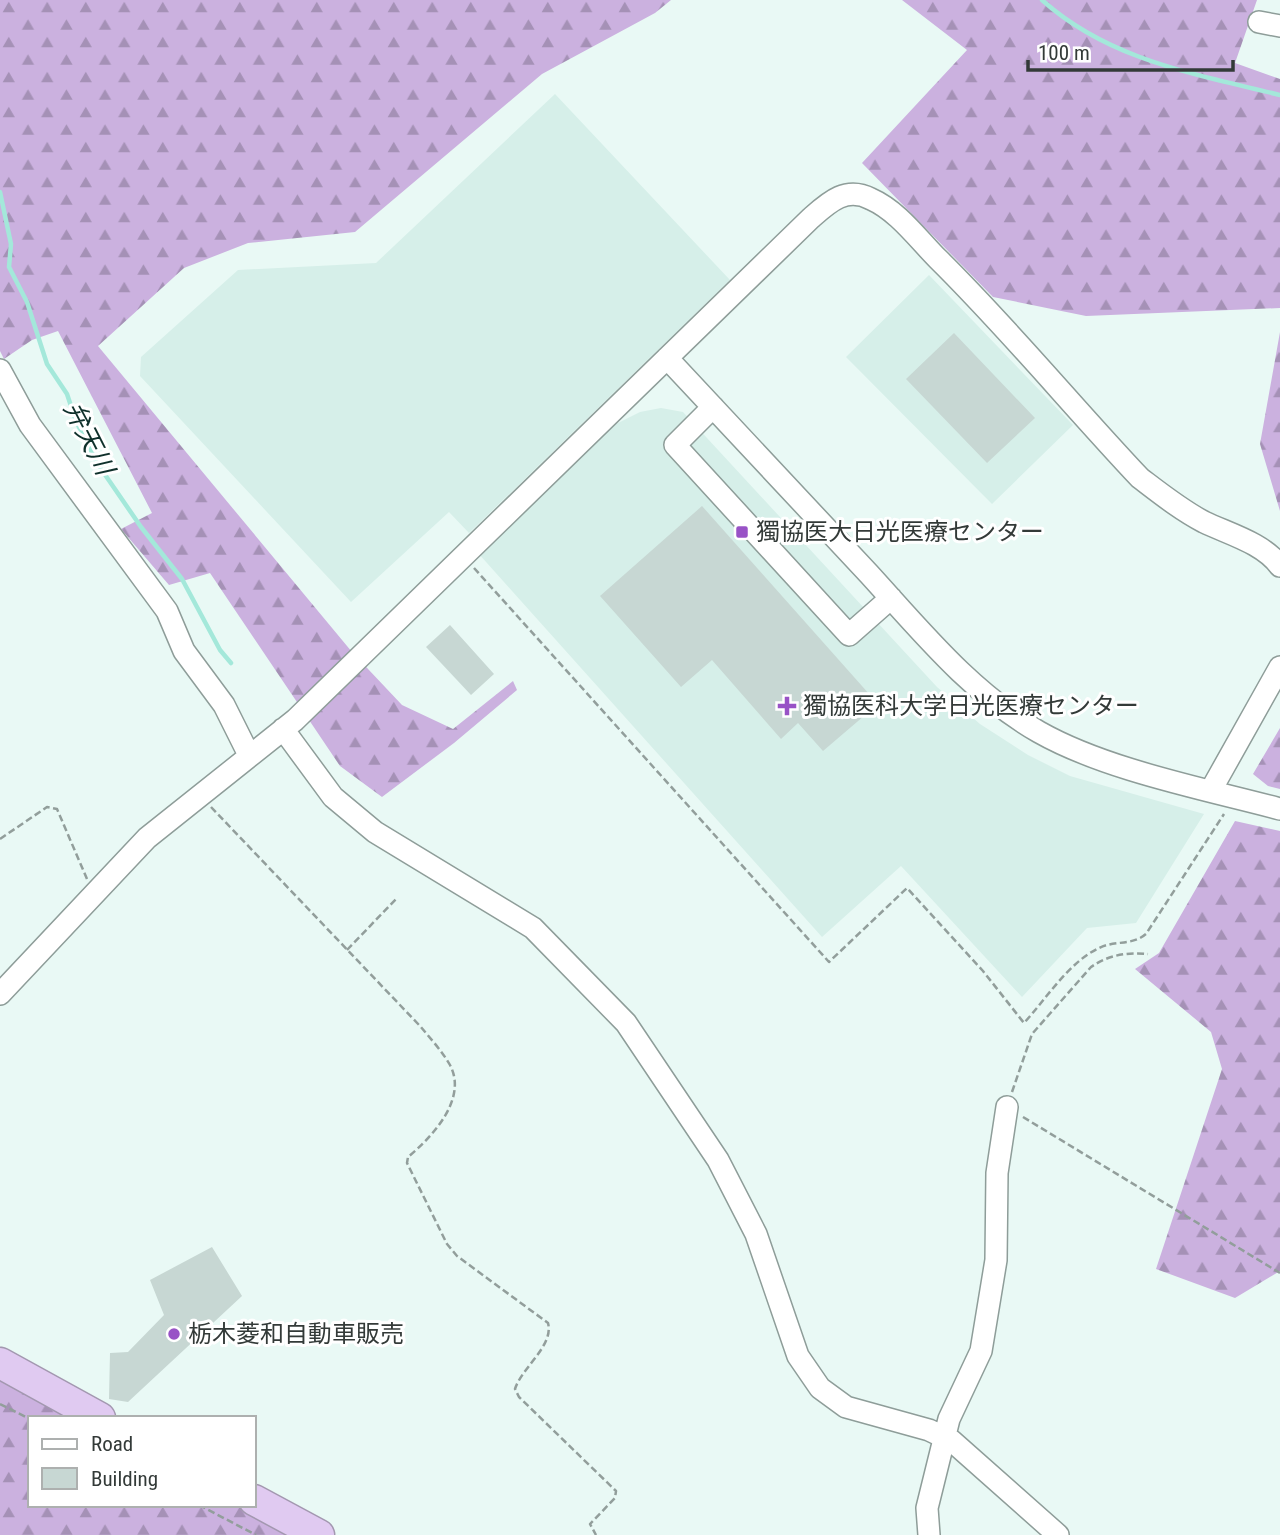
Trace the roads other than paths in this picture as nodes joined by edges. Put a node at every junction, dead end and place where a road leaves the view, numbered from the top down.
1 (667, 358) junction
2 (0, 370) edge
3 (713, 407) junction
4 (1280, 566) edge
5 (891, 598) junction
6 (1280, 667) edge
7 (283, 729) junction
8 (249, 755) junction
9 (1211, 790) junction
10 (1280, 809) edge
11 (0, 994) edge
12 (1007, 1107) road end
13 (0, 1363) edge
14 (96, 1416) edge
15 (944, 1437) junction
16 (256, 1501) edge
17 (318, 1535) edge
18 (929, 1535) edge
19 (1058, 1535) edge

1 - 3 street
1 - 4 street
1 - 7 street
2 - 8 street
3 - 5 street
3 - 5 street
5 - 9 street
6 - 9 street
7 - 8 street
7 - 15 street
8 - 11 street
9 - 10 street
12 - 15 street
13 - 14 highway
15 - 18 street
15 - 19 street
16 - 17 highway

